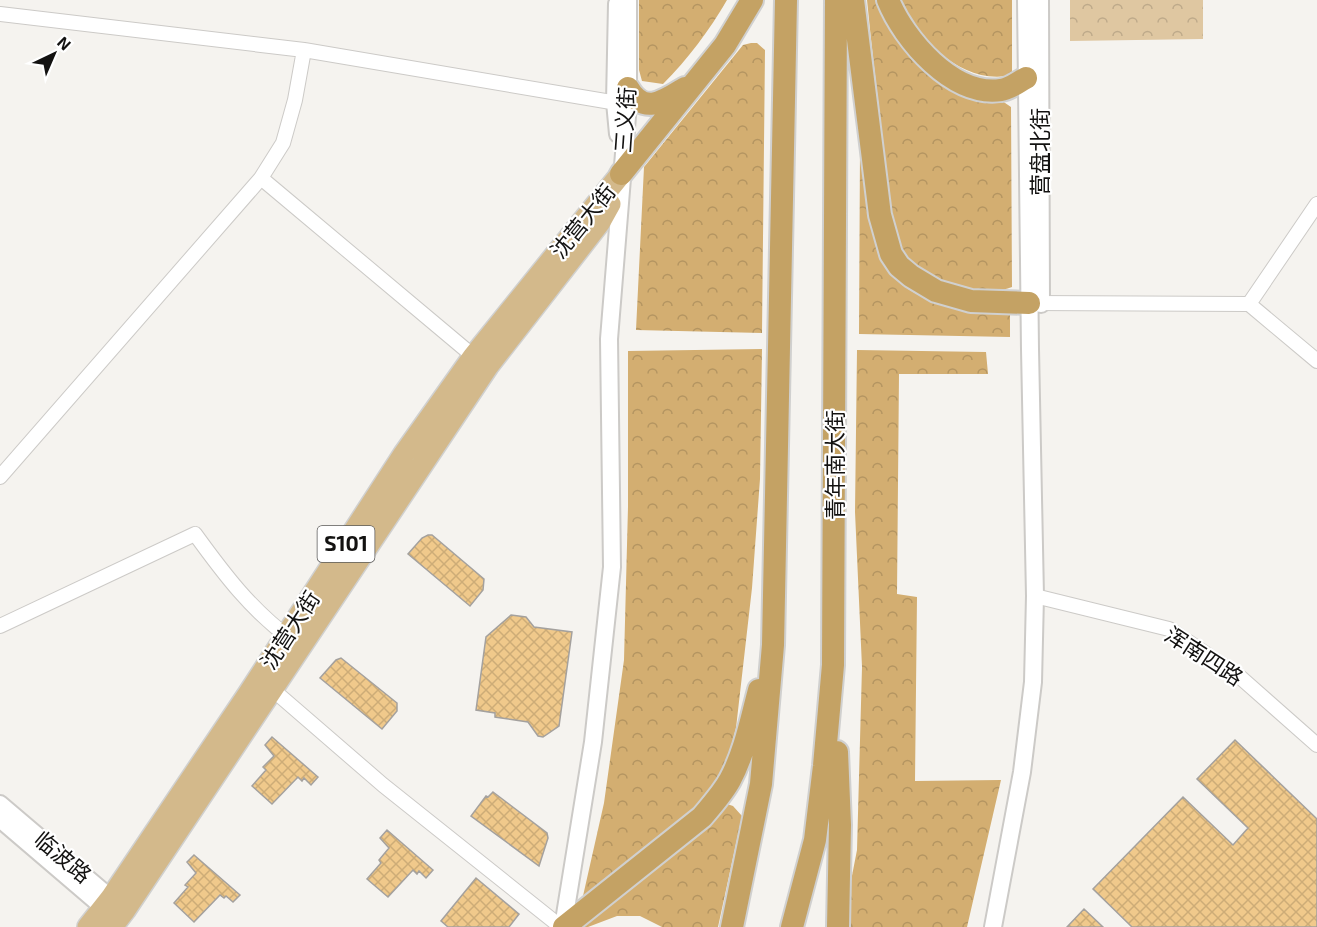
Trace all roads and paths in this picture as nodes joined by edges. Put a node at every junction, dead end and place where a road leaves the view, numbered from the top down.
1 (617, 0) edge
2 (628, 0) edge
3 (752, 0) edge
4 (786, 0) edge
5 (836, 0) edge
6 (853, 0) edge
7 (888, 0) edge
8 (1026, 0) edge
9 (1040, 0) edge
10 (0, 14) edge
11 (304, 50) junction
12 (1026, 78) junction
13 (697, 81) junction
14 (624, 98) junction
15 (621, 174) junction
16 (261, 178) junction
17 (1317, 204) edge
18 (1035, 304) junction
19 (1249, 304) junction
20 (481, 361) junction
21 (1317, 362) edge
22 (0, 477) edge
23 (1035, 596) junction
24 (0, 626) edge
25 (293, 641) junction
26 (772, 645) junction
27 (833, 665) junction
28 (272, 689) junction
29 (1317, 745) edge
30 (0, 804) edge
31 (0, 819) edge
32 (114, 912) edge
33 (88, 927) edge
34 (563, 927) edge
35 (732, 927) edge
36 (792, 927) edge
37 (838, 927) edge
38 (993, 927) edge

1 - 14 street, 三义街
2 - 14 street, 三义街
3 - 13 highway
4 - 26 highway
5 - 27 highway, 青年南大街
6 - 18 highway
7 - 12 highway
8 - 12 street, 营盘北街
9 - 18 street, 营盘北街
10 - 11 street
11 - 14 street
11 - 16 street
12 - 18 street, 营盘北街
13 - 14 highway
13 - 15 highway
14 - 15 street, 三义街
15 - 20 main road, 沈营大街 / S101
15 - 34 street, 三义街
16 - 20 street
16 - 22 street
17 - 19 street
18 - 19 street
18 - 23 street
19 - 21 street
20 - 25 main road, 沈营大街 / S101
23 - 29 street, 浑南四路
23 - 38 street
24 - 25 street
25 - 28 main road, 沈营大街 / S101
25 - 32 main road, 沈营大街 / S101
26 - 34 highway
26 - 35 highway
27 - 36 highway, 青年南大街
27 - 37 highway
28 - 32 main road, 沈营大街 / S101
28 - 34 street
30 - 32 street, 临波路
31 - 32 street
32 - 33 main road, 沈营大街 / S101

